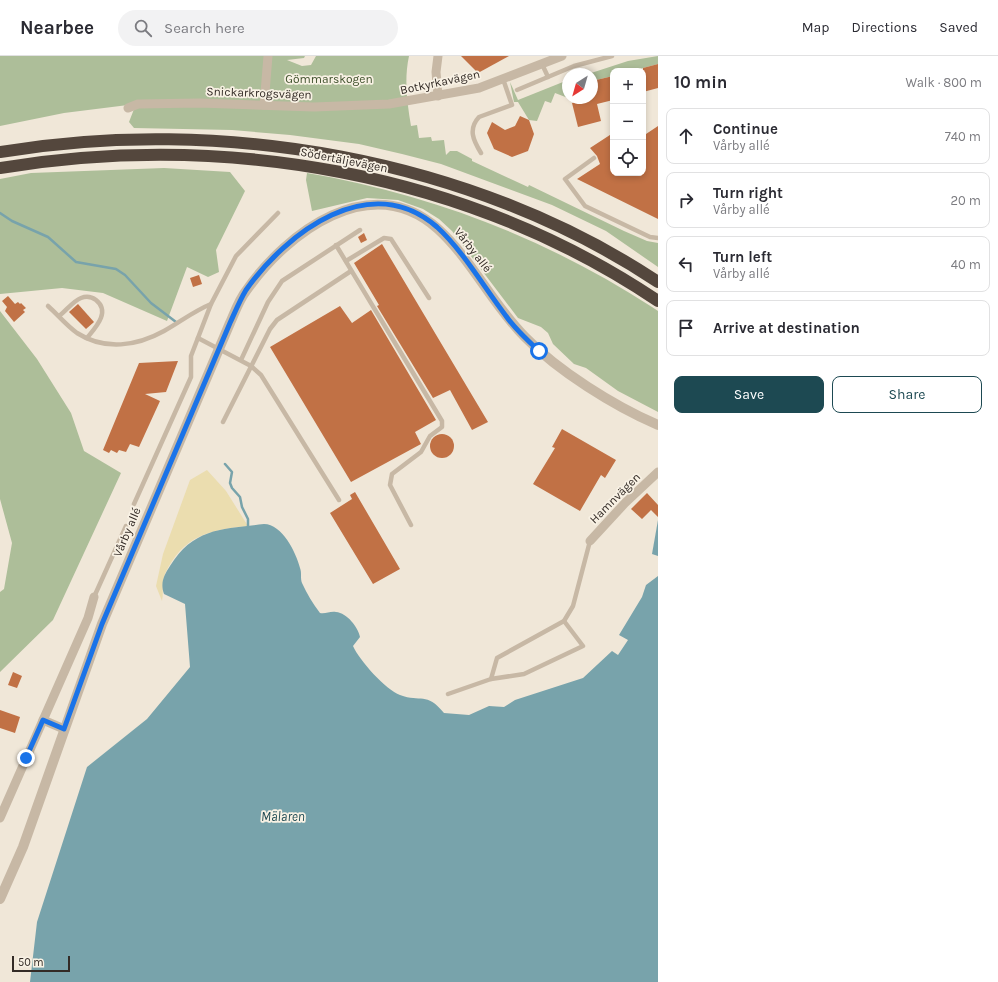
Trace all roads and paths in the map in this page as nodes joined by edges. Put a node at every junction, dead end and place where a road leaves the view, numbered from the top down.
1 (268, 56) edge
2 (438, 56) edge
3 (562, 56) edge
4 (612, 56) edge
5 (542, 64) junction
6 (548, 77) junction
7 (503, 78) junction
8 (517, 90) dead end
9 (438, 96) junction
10 (389, 104) joint
11 (264, 105) junction
12 (128, 108) dead end
13 (0, 152) edge
14 (480, 153) dead end
15 (594, 158) dead end
16 (0, 168) edge
17 (278, 213) dead end
18 (360, 230) dead end
19 (658, 238) edge
20 (336, 245) junction
21 (346, 261) junction
22 (351, 271) junction
23 (658, 282) edge
24 (429, 298) dead end
25 (658, 301) edge
26 (211, 304) junction
27 (48, 306) dead end
28 (59, 316) junction
29 (87, 338) junction
30 (198, 338) junction
31 (219, 348) junction
32 (241, 360) junction
33 (251, 366) junction
34 (223, 422) dead end
35 (658, 425) edge
36 (658, 472) edge
37 (339, 500) dead end
38 (134, 504) dead end
39 (411, 525) dead end
40 (126, 526) dead end
41 (590, 541) joint
42 (94, 598) joint
43 (564, 621) junction
44 (491, 679) junction
45 (448, 694) dead end
46 (43, 720) junction
47 (64, 729) junction
48 (0, 818) edge
49 (0, 899) edge

1 - 11 street
2 - 9 street
3 - 5 street, Botkyrkavägen
4 - 6 lane
5 - 6 lane
5 - 7 street, Botkyrkavägen
6 - 8 lane
7 - 9 street, Botkyrkavägen
7 - 14 lane
9 - 10 street, Botkyrkavägen
10 - 11 street, Snickarkrogsvägen
11 - 12 street, Snickarkrogsvägen
13 - 23 highway, Södertäljevägen
15 - 19 lane
16 - 25 highway, Södertäljevägen
17 - 26 lane
18 - 20 lane
20 - 21 lane
20 - 32 lane
21 - 22 lane
21 - 24 lane
22 - 33 lane
22 - 39 lane
26 - 29 lane
26 - 30 lane
27 - 28 lane
28 - 29 lane
28 - 29 lane
30 - 31 lane
30 - 38 lane
31 - 32 lane
31 - 35 street, Vårby allé
31 - 47 street, Vårby allé
32 - 33 lane
33 - 34 lane
33 - 37 lane
36 - 41 street, Hamnvägen
40 - 42 lane
41 - 43 lane
42 - 46 street
43 - 44 lane
43 - 44 lane
44 - 45 lane
46 - 47 street
46 - 48 street
47 - 49 street, Vårby allé

